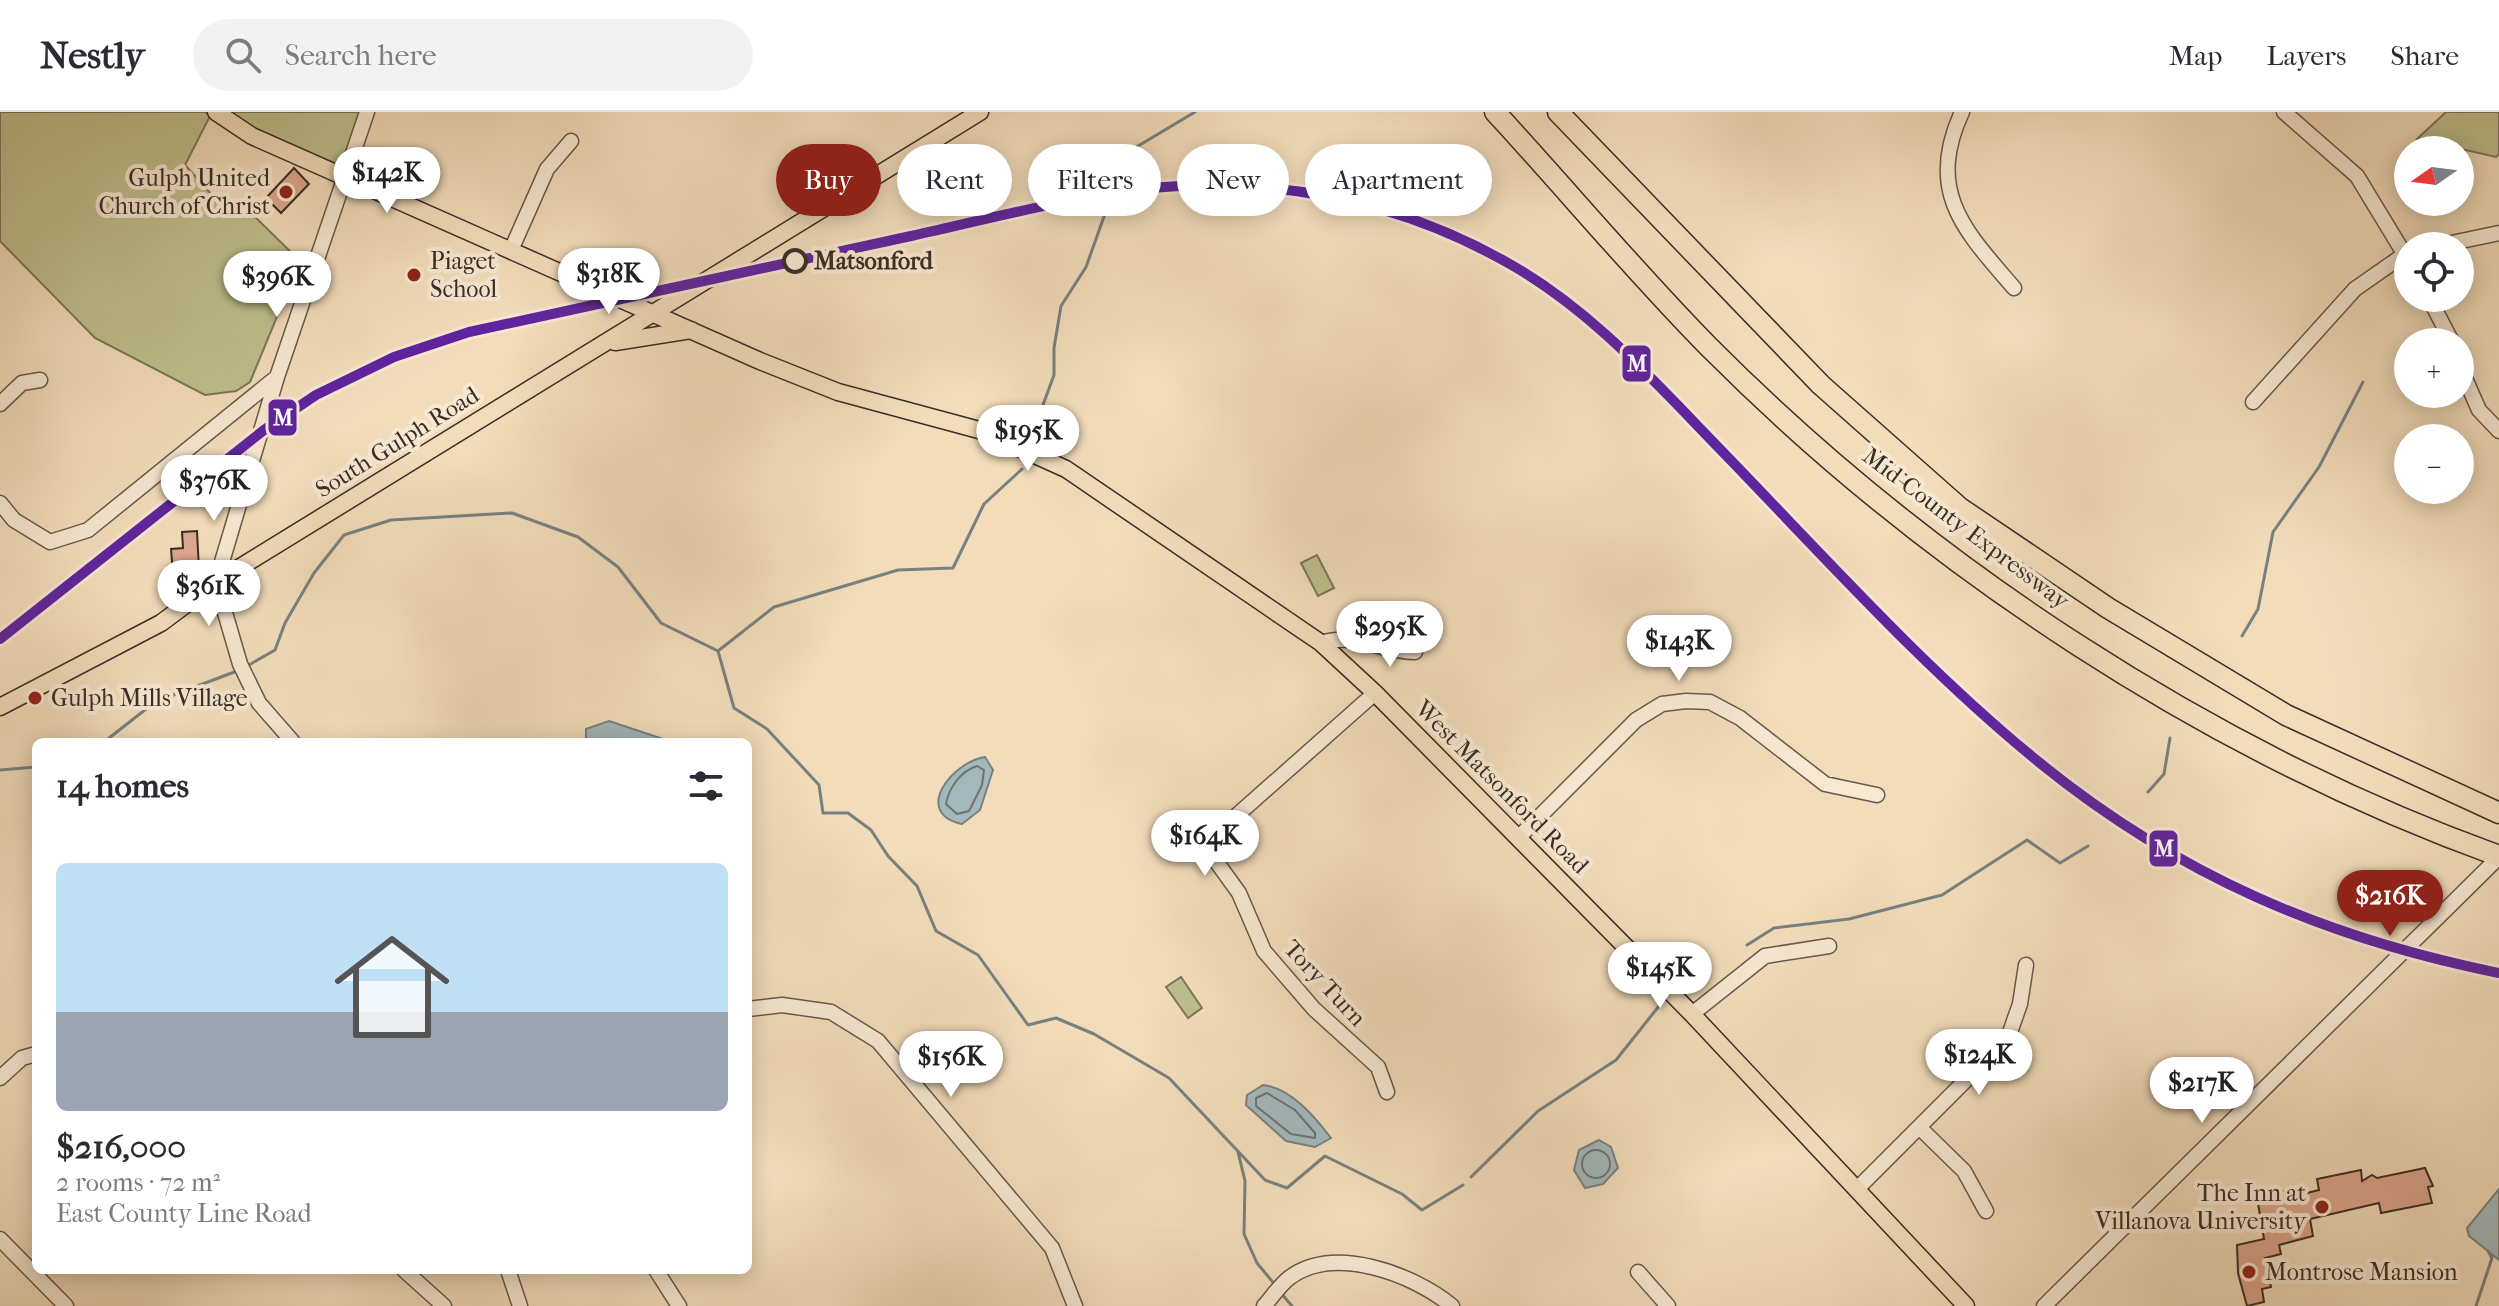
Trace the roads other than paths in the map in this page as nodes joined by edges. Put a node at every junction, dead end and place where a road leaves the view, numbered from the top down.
1 (216, 112) edge
2 (367, 112) edge
3 (980, 112) edge
4 (1495, 112) edge
5 (1558, 112) edge
6 (1962, 112) edge
7 (2284, 112) edge
8 (962, 117) edge
9 (571, 141) dead end
10 (345, 174) junction
11 (2499, 233) edge
12 (2394, 234) edge
13 (2474, 238) edge
14 (512, 248) junction
15 (2394, 264) edge
16 (2014, 288) dead end
17 (652, 313) junction
18 (691, 330) junction
19 (598, 347) junction
20 (277, 377) junction
21 (40, 380) dead end
22 (2474, 399) edge
23 (2253, 402) dead end
24 (0, 404) edge
25 (2499, 431) edge
26 (0, 503) edge
27 (216, 582) junction
28 (1321, 643) junction
29 (1415, 652) dead end
30 (1375, 693) junction
31 (0, 707) edge
32 (290, 738) edge
33 (1877, 795) dead end
34 (2499, 813) edge
35 (1518, 838) junction
36 (2499, 857) edge
37 (1829, 946) dead end
38 (2026, 965) dead end
39 (752, 1009) edge
40 (1692, 1014) junction
41 (32, 1055) edge
42 (0, 1078) edge
43 (1387, 1092) dead end
44 (1921, 1129) junction
45 (1858, 1188) junction
46 (1986, 1211) dead end
47 (0, 1239) edge
48 (32, 1271) edge
49 (1638, 1272) dead end
50 (34, 1274) edge
51 (408, 1274) edge
52 (509, 1274) edge
53 (659, 1274) edge
54 (1265, 1305) edge
55 (66, 1306) edge
56 (444, 1306) edge
57 (520, 1306) edge
58 (679, 1306) edge
59 (1075, 1306) edge
60 (1452, 1306) edge
61 (1668, 1306) edge
62 (1966, 1306) edge
63 (2044, 1306) edge

1 - 10 main road, West Matsonford Road
2 - 10 street
3 - 8 main road, South Gulph Road
4 - 36 highway, Mid-County Expressway
5 - 34 highway, Mid-County Expressway
6 - 16 street
7 - 12 street
8 - 17 main road, South Gulph Road
9 - 14 street
10 - 14 main road, West Matsonford Road
10 - 20 street
11 - 13 street
14 - 17 main road, West Matsonford Road
15 - 23 street
17 - 18 main road, West Matsonford Road
17 - 19 main road, South Gulph Road
18 - 19 main road
18 - 28 main road, West Matsonford Road
19 - 27 main road, South Gulph Road
20 - 26 street
20 - 27 street
21 - 24 street
22 - 25 street
27 - 31 main road, South Gulph Road
27 - 32 street
28 - 29 street
28 - 30 main road, West Matsonford Road
30 - 35 main road, West Matsonford Road
30 - 43 street, Tory Turn
33 - 35 street
35 - 40 main road, West Matsonford Road
36 - 63 street
37 - 40 street
38 - 44 street
39 - 59 street
40 - 45 main road, West Matsonford Road
41 - 42 street
44 - 45 street
44 - 46 street
45 - 62 main road, West Matsonford Road
47 - 48 street
49 - 61 street
50 - 55 street
51 - 56 street
52 - 57 street
53 - 58 street
54 - 60 street

